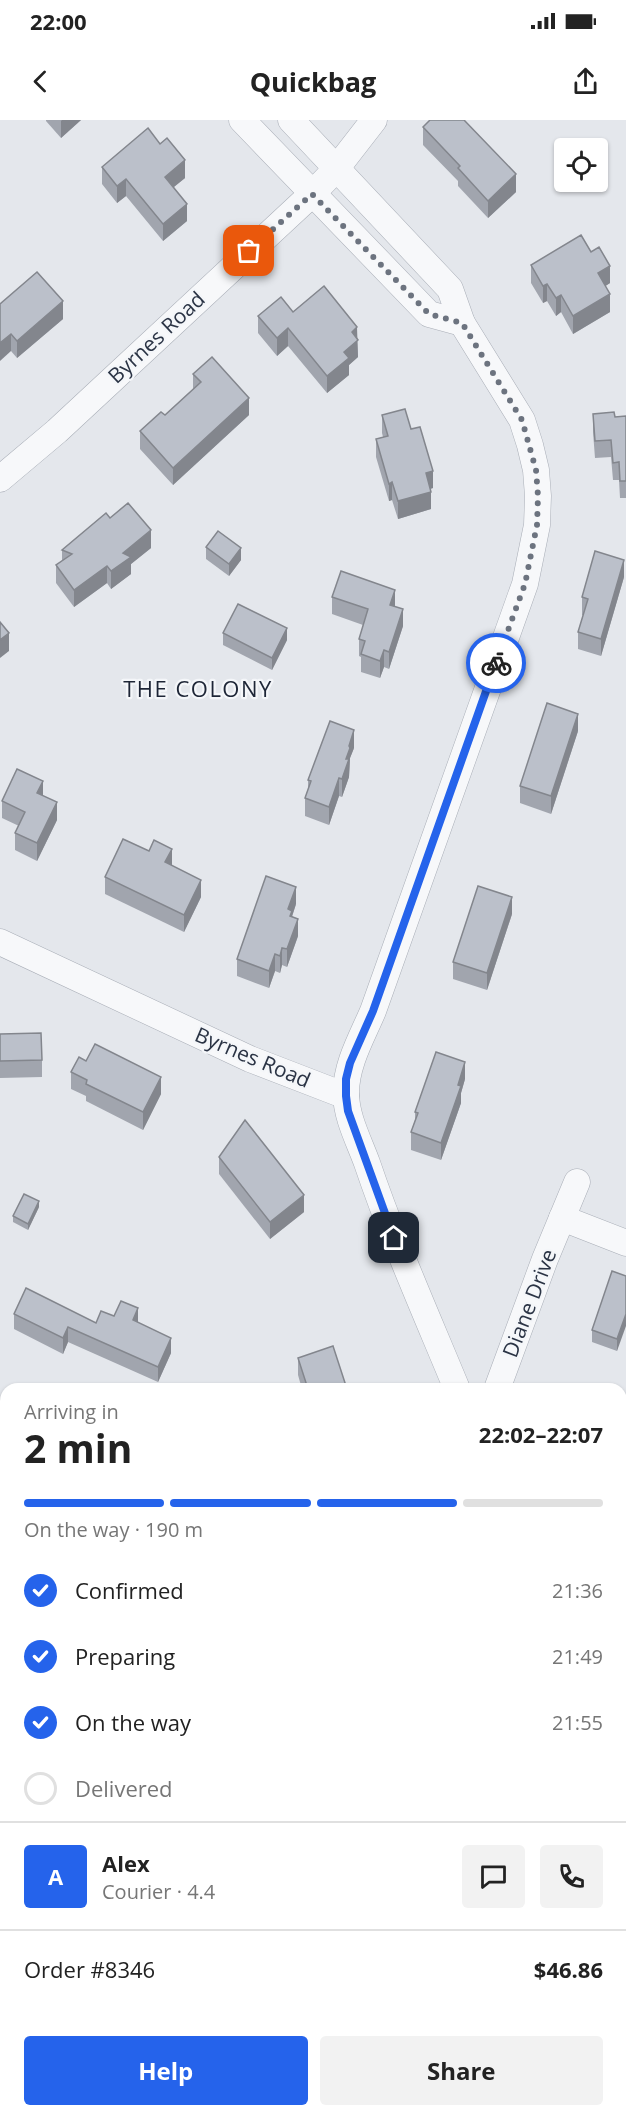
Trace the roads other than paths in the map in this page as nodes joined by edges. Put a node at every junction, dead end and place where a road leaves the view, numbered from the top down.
1 (242, 120) edge
2 (291, 120) edge
3 (374, 120) edge
4 (336, 169) junction
5 (312, 194) junction
6 (462, 323) junction
7 (0, 479) edge
8 (0, 942) edge
9 (346, 1096) junction
10 (577, 1182) dead end
11 (562, 1218) junction
12 (626, 1243) edge
13 (455, 1383) edge
14 (499, 1383) edge

1 - 5 street
2 - 4 street
3 - 4 street, Byrnes Road
4 - 5 street, Byrnes Road
4 - 6 street
5 - 6 street
5 - 7 street, Byrnes Road
6 - 9 street
8 - 9 street, Byrnes Road
9 - 13 street
10 - 11 street, Diane Drive
11 - 12 street
11 - 14 street, Diane Drive

